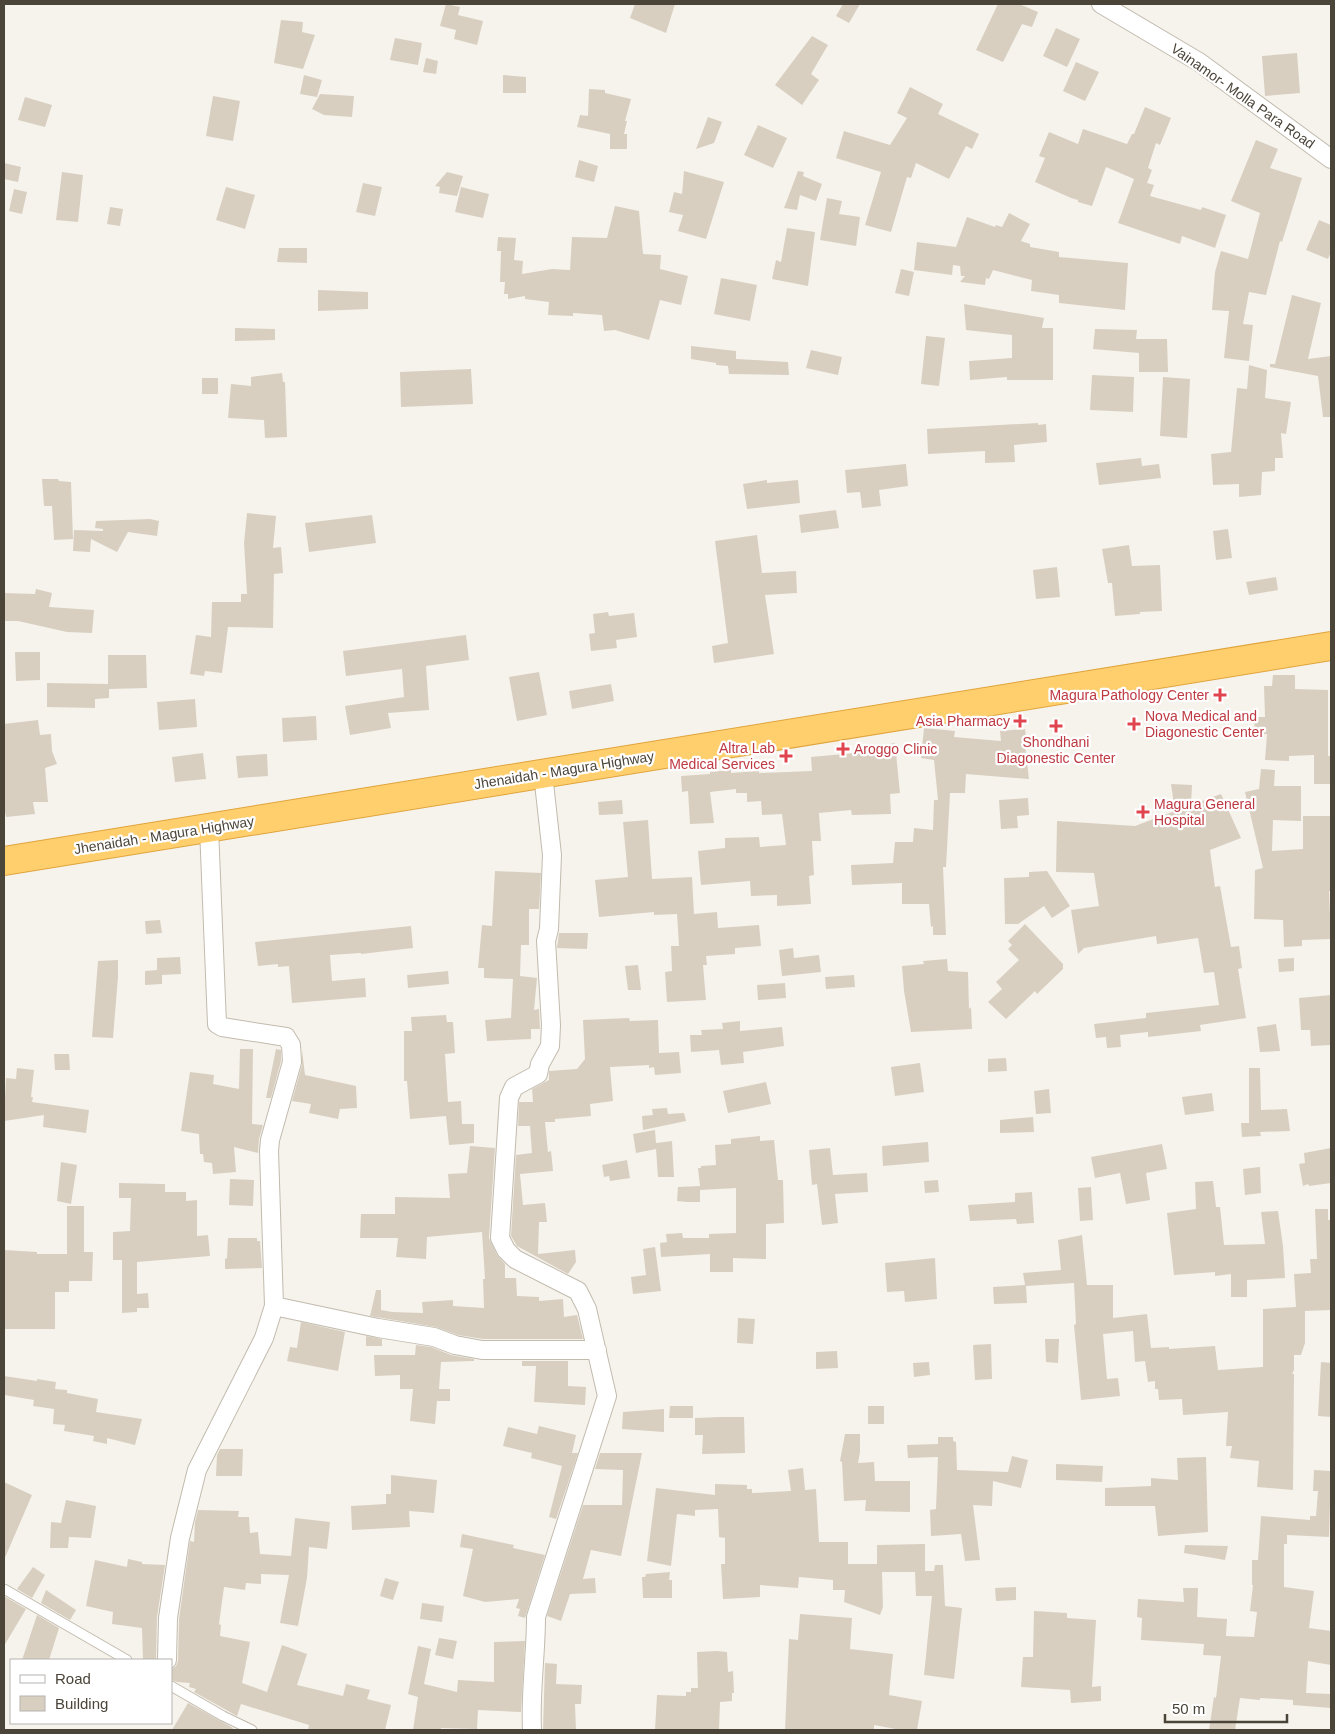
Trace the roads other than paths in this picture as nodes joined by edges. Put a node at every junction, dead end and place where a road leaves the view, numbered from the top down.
1 (1101, 4) edge
2 (1331, 159) edge
3 (1331, 646) edge
4 (543, 774) junction
5 (209, 828) junction
6 (4, 861) edge
7 (274, 1306) junction
8 (598, 1350) junction
9 (4, 1589) edge
10 (125, 1659) edge
11 (167, 1659) edge
12 (172, 1687) edge
13 (252, 1730) edge
14 (532, 1730) edge

1 - 2 street, Vainamor- Molla Para Road
3 - 4 highway, Jhenaidah - Magura Highway
4 - 5 highway, Jhenaidah - Magura Highway
4 - 8 street
5 - 6 highway, Jhenaidah - Magura Highway
5 - 7 street
7 - 8 street
7 - 11 street
8 - 14 street
9 - 10 lane
12 - 13 lane

